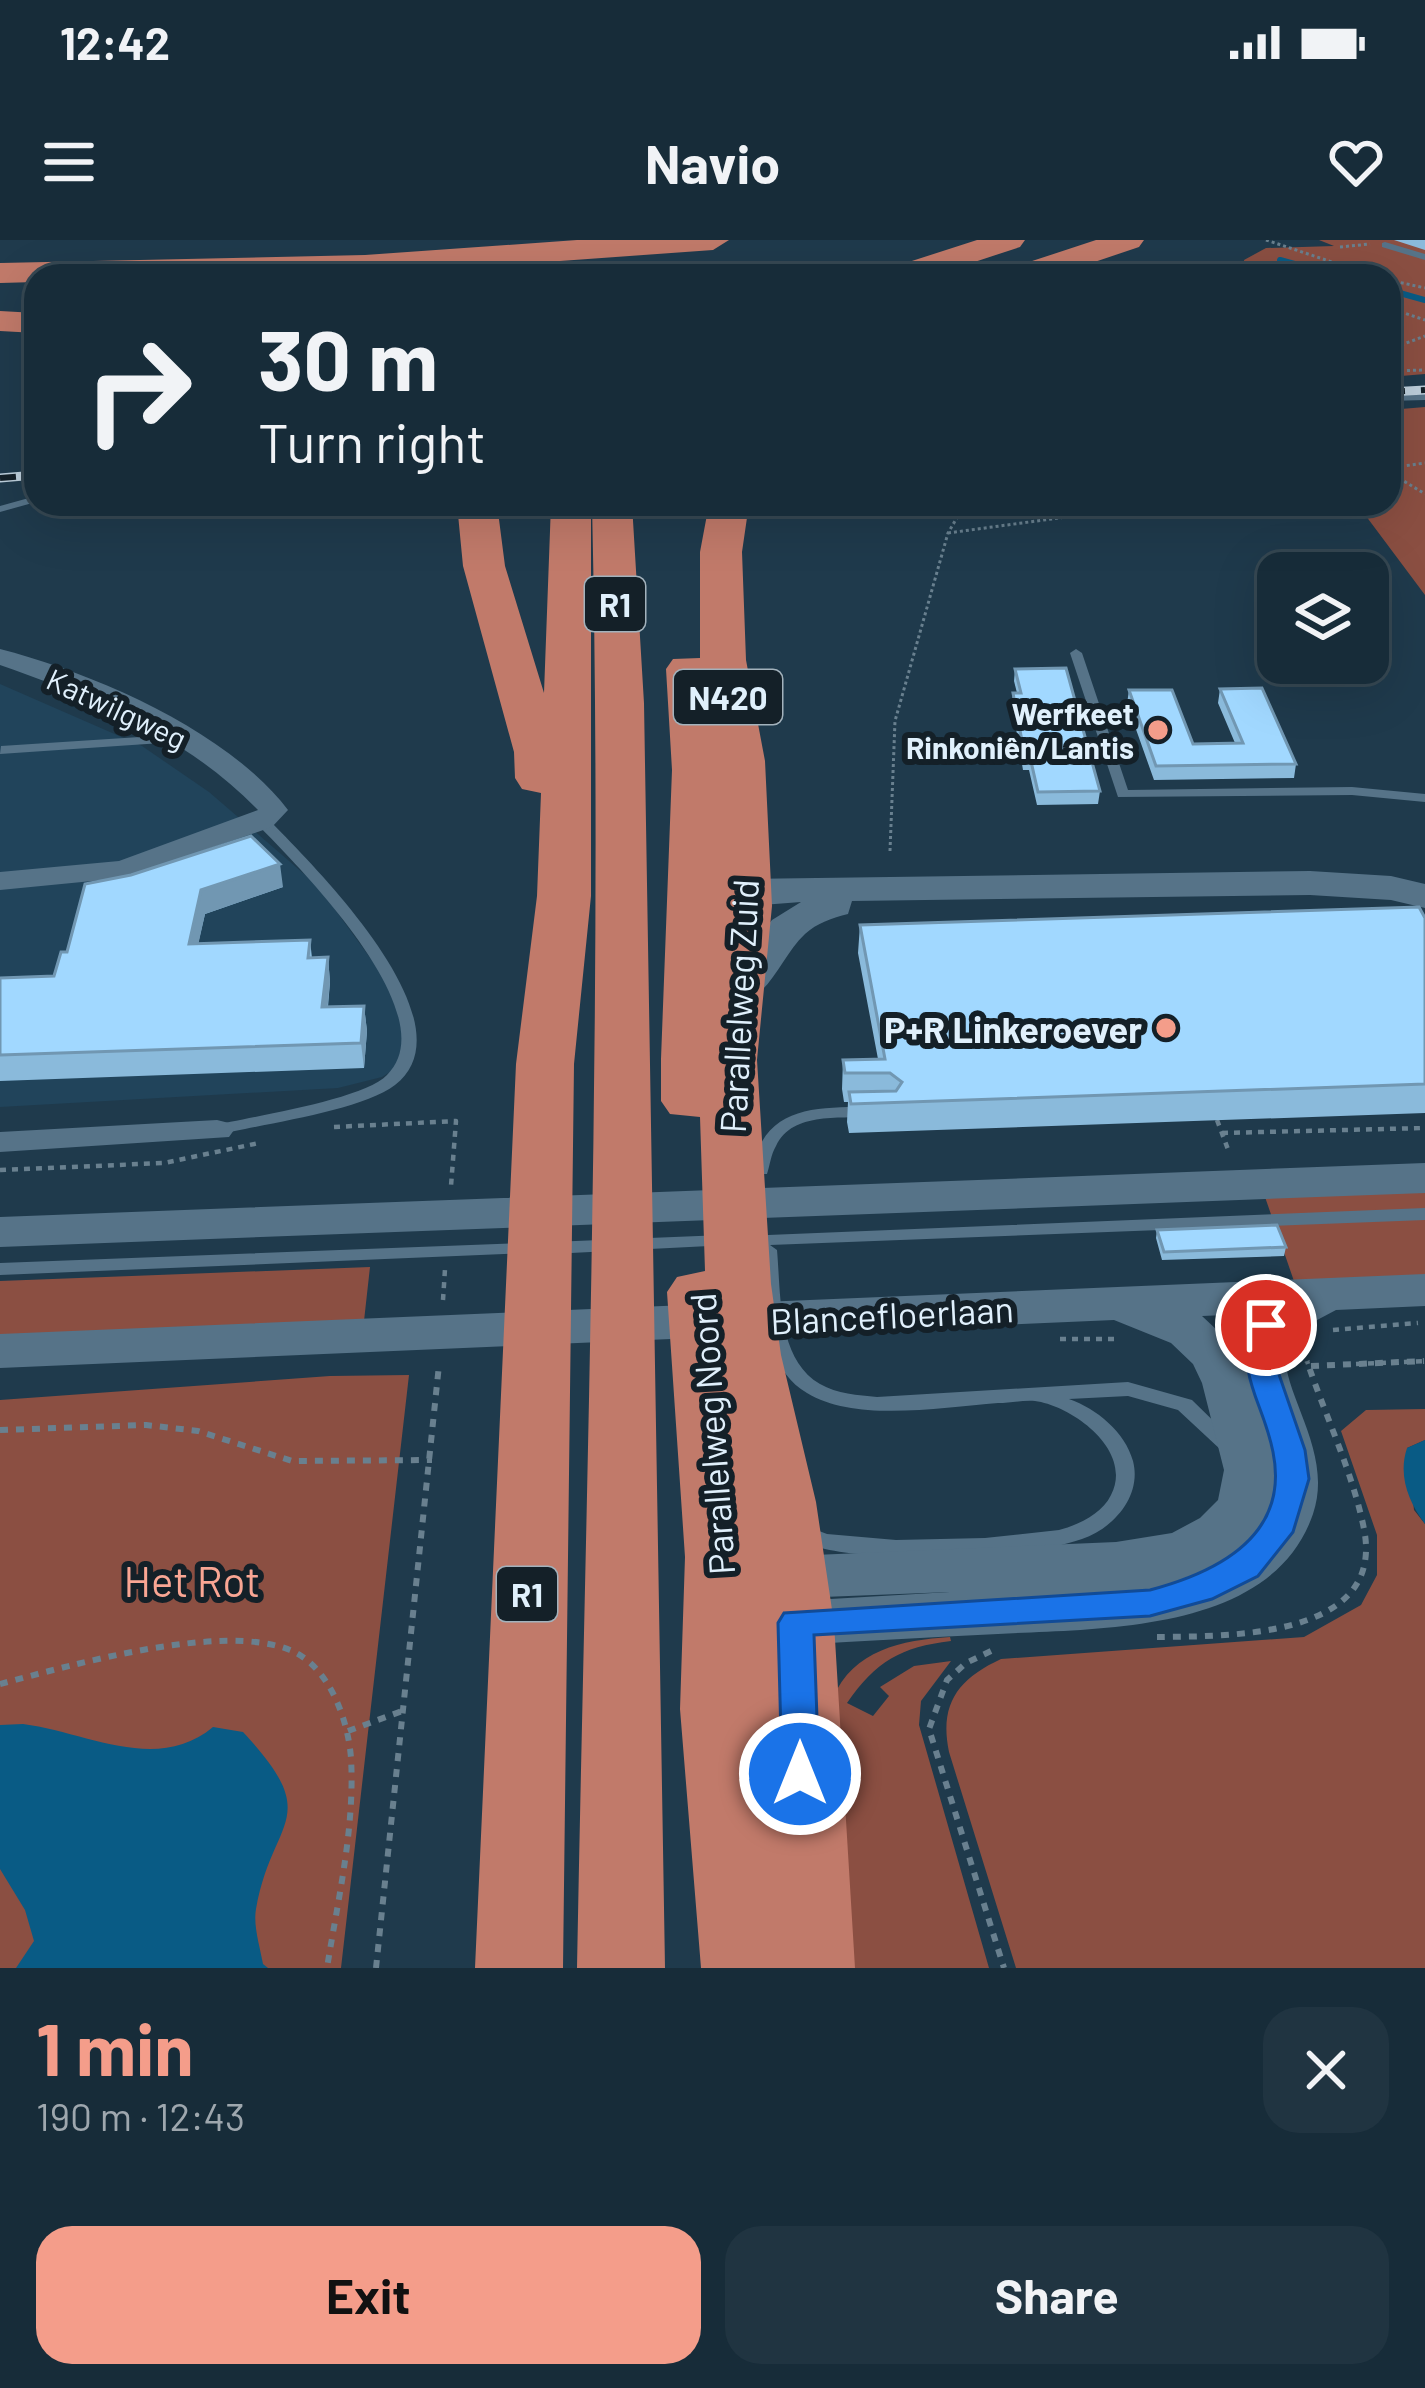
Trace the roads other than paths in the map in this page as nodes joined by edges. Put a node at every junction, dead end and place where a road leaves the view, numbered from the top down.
1 (189, 240) edge
2 (384, 240) edge
3 (567, 240) edge
4 (713, 240) edge
5 (749, 240) edge
6 (1009, 240) edge
7 (1128, 240) edge
8 (1167, 240) edge
9 (277, 243) edge
10 (1384, 243) edge
11 (1425, 257) edge
12 (0, 260) edge
13 (379, 264) edge
14 (412, 264) edge
15 (572, 264) edge
16 (689, 264) edge
17 (935, 264) edge
18 (1056, 264) edge
19 (1098, 264) edge
20 (478, 516) edge
21 (571, 516) edge
22 (612, 516) edge
23 (644, 516) edge
24 (690, 516) edge
25 (727, 516) edge
26 (1076, 653) dead end
27 (0, 657) edge
28 (620, 704) junction
29 (187, 738) junction
30 (1, 750) edge
31 (1425, 799) edge
32 (265, 820) junction
33 (565, 830) junction
34 (0, 881) edge
35 (1425, 896) edge
36 (728, 899) junction
37 (834, 905) junction
38 (1425, 910) edge
39 (736, 992) junction
40 (888, 1112) edge
41 (217, 1130) joint
42 (0, 1142) edge
43 (1425, 1178) edge
44 (1425, 1214) edge
45 (806, 1220) junction
46 (0, 1232) edge
47 (361, 1236) junction
48 (0, 1269) edge
49 (1400, 1292) edge
50 (1067, 1306) junction
51 (0, 1351) edge
52 (1031, 1394) junction
53 (1251, 1478) junction
54 (780, 1502) junction
55 (770, 1602) junction
56 (519, 1968) edge
57 (621, 1968) edge
58 (745, 1968) edge
59 (811, 1968) edge

1 - 9 highway
2 - 15 highway
3 - 12 highway
4 - 13 highway
5 - 16 highway
6 - 17 highway
7 - 18 highway
8 - 19 highway
9 - 14 highway
10 - 11 lane
20 - 33 highway
21 - 33 highway, R1
22 - 28 highway, R1
23 - 28 highway
24 - 36 highway, Parallelweg Zuid / N420
25 - 36 highway, Parallelweg Zuid / N420
26 - 31 lane
27 - 29 street, Katwilgweg
28 - 57 highway, R1
29 - 30 lane
29 - 32 street, Katwilgweg
32 - 34 street
32 - 41 lane
33 - 56 highway, R1
35 - 36 main road
36 - 37 main road
36 - 39 highway, Parallelweg Zuid / N420
36 - 55 highway, Parallelweg Noord / N420
37 - 38 main road
37 - 39 main road
39 - 54 highway, Parallelweg Zuid / N420
40 - 52 lane
41 - 42 street
43 - 45 main road
44 - 45 lane
45 - 47 main road
46 - 47 main road
47 - 48 lane
49 - 50 main road, Blancefloerlaan
49 - 55 main road
50 - 51 main road, Blancefloerlaan
50 - 53 main road
52 - 53 lane
52 - 54 lane
53 - 55 main road
54 - 55 highway, Parallelweg Zuid / N420
55 - 58 highway, Parallelweg Noord / N420
55 - 59 highway, Parallelweg Noord / N420

